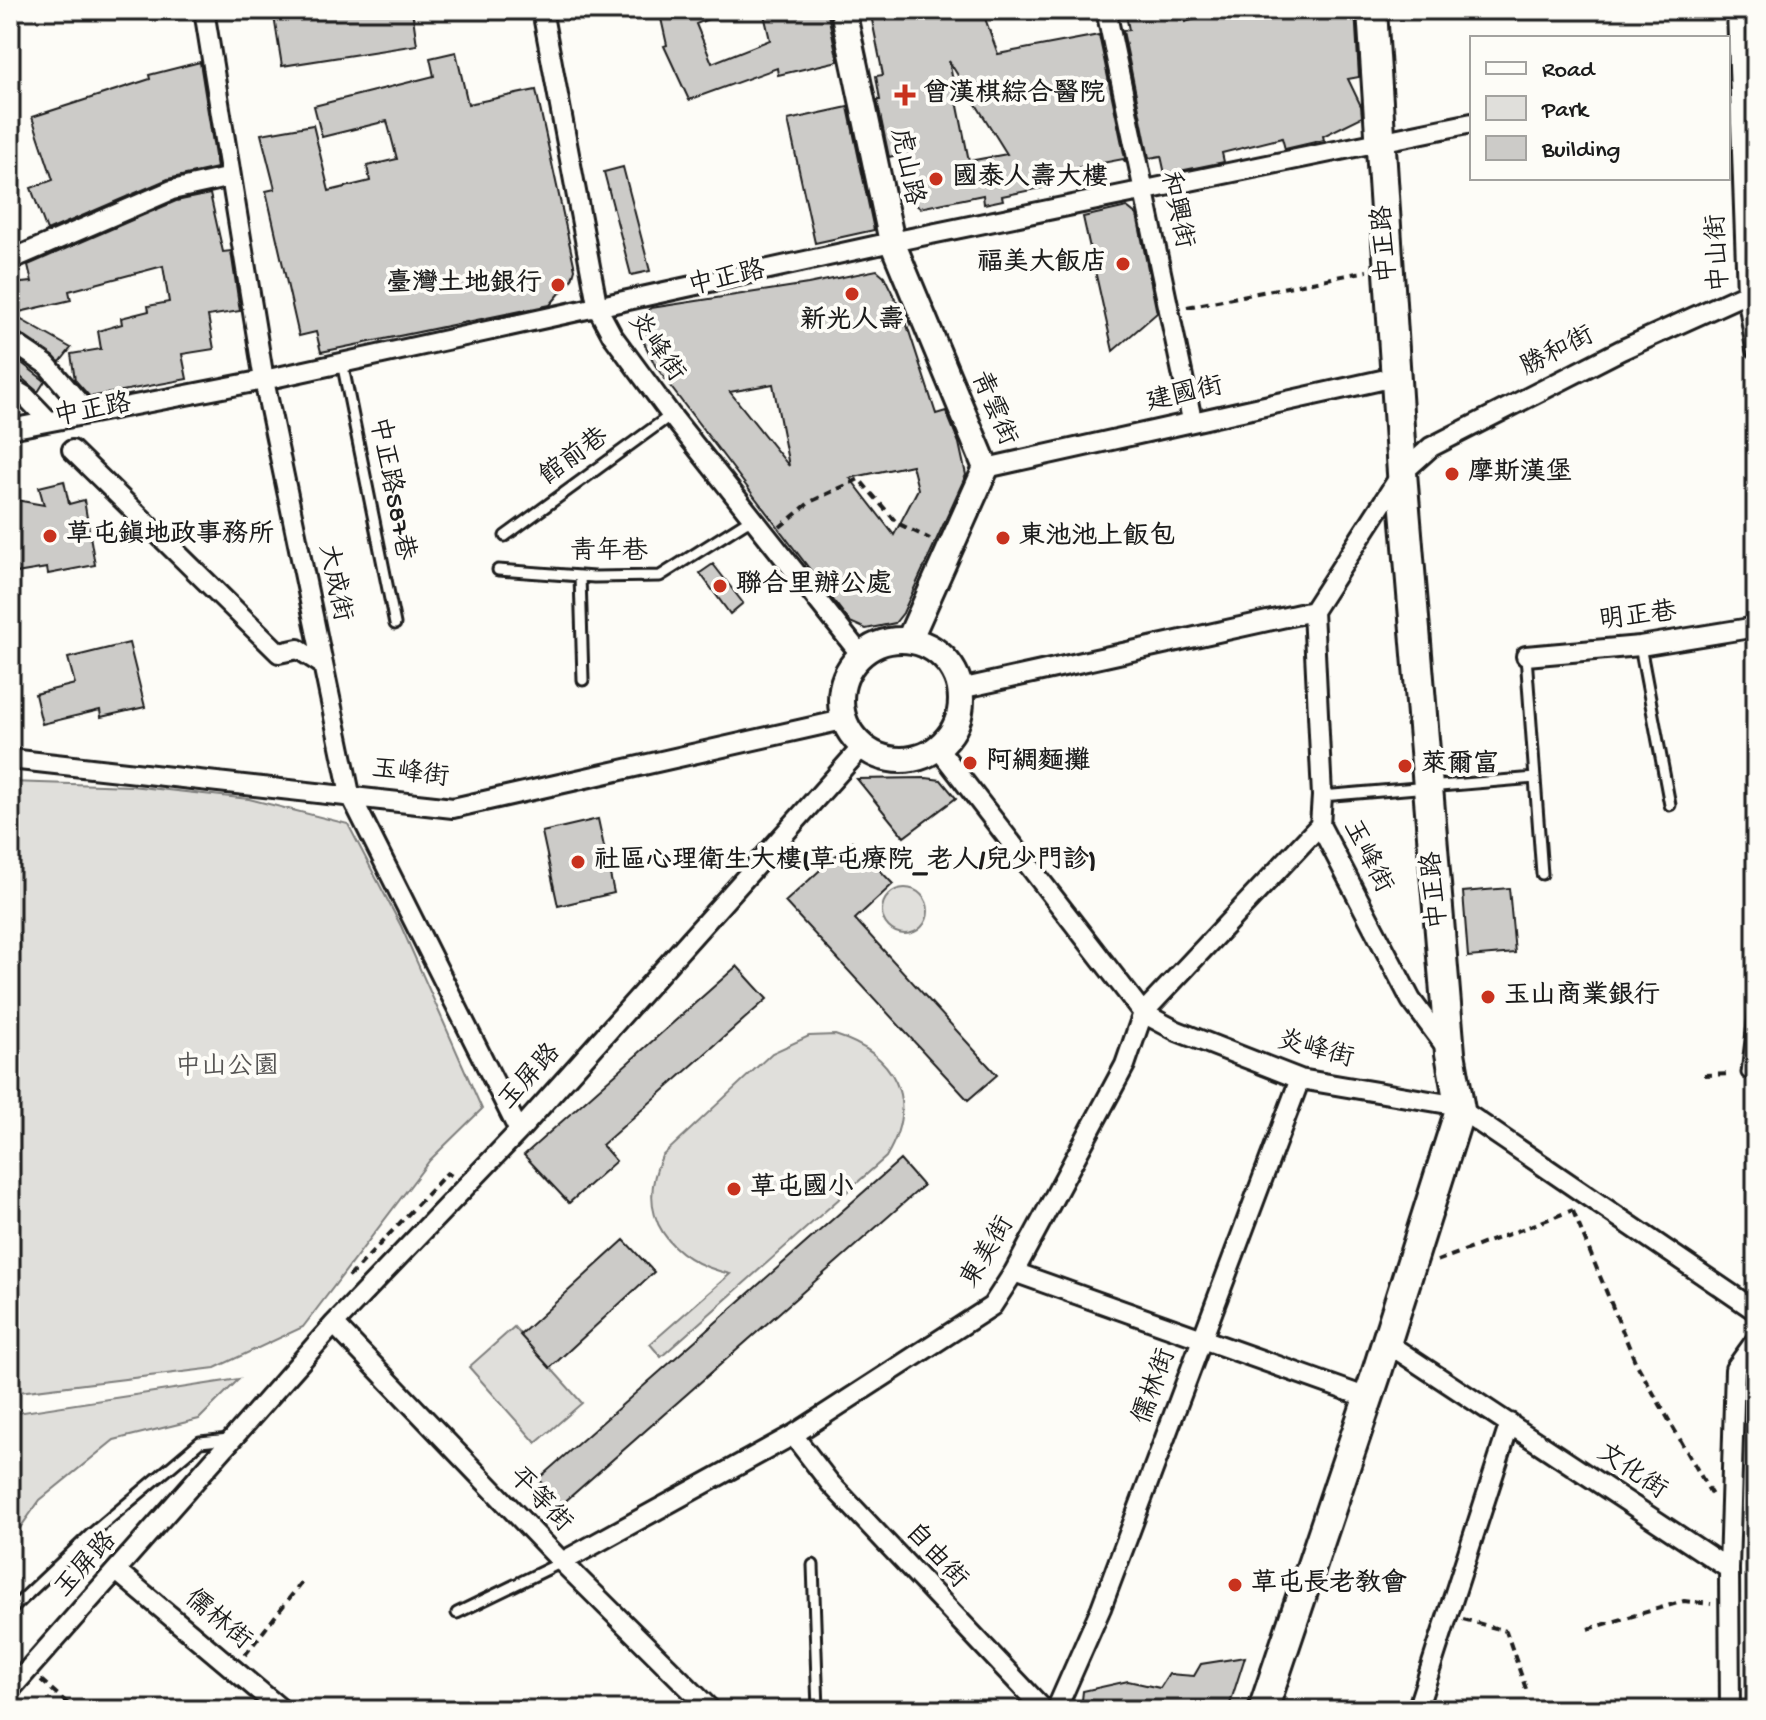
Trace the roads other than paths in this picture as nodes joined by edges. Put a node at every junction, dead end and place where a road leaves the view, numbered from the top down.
1 (204, 10) edge
2 (542, 10) edge
3 (843, 10) edge
4 (1106, 10) edge
5 (1372, 10) edge
6 (1737, 10) edge
7 (1741, 62) edge
8 (1470, 123) edge
9 (1380, 143) junction
10 (231, 177) junction
11 (1144, 189) junction
12 (892, 242) junction
13 (10, 260) edge
14 (1751, 293) edge
15 (598, 309) junction
16 (10, 340) edge
17 (1756, 349) edge
18 (342, 362) junction
19 (1395, 377) junction
20 (264, 380) junction
21 (10, 387) edge
22 (87, 412) junction
23 (671, 415) junction
24 (48, 420) junction
25 (1192, 420) junction
26 (10, 429) edge
27 (72, 450) dead end
28 (986, 468) junction
29 (1402, 473) junction
30 (752, 518) junction
31 (505, 536) dead end
32 (498, 570) dead end
33 (580, 576) junction
34 (1313, 611) junction
35 (395, 624) dead end
36 (1756, 627) edge
37 (909, 640) junction
38 (1640, 646) junction
39 (861, 655) junction
40 (1526, 656) joint
41 (323, 665) junction
42 (583, 680) dead end
43 (960, 689) junction
44 (843, 720) junction
45 (862, 747) junction
46 (938, 748) junction
47 (10, 759) edge
48 (1535, 778) junction
49 (1429, 787) junction
50 (350, 794) junction
51 (1322, 796) junction
52 (1670, 805) dead end
53 (1320, 825) junction
54 (1542, 874) dead end
55 (1756, 999) edge
56 (1143, 1013) junction
57 (1450, 1053) junction
58 (1751, 1073) edge
59 (1300, 1079) junction
60 (1460, 1110) junction
61 (519, 1131) junction
62 (1014, 1272) junction
63 (1756, 1311) edge
64 (334, 1324) junction
65 (1756, 1340) edge
66 (1201, 1341) junction
67 (1387, 1343) junction
68 (1368, 1398) junction
69 (1510, 1423) junction
70 (793, 1435) junction
71 (233, 1438) junction
72 (562, 1562) junction
73 (813, 1565) dead end
74 (1729, 1569) junction
75 (118, 1572) junction
76 (10, 1611) edge
77 (457, 1613) dead end
78 (10, 1690) edge
79 (282, 1710) edge
80 (711, 1710) edge
81 (818, 1710) edge
82 (1044, 1710) edge
83 (1056, 1710) edge
84 (1263, 1710) edge
85 (1417, 1710) edge
86 (1730, 1710) edge

1 - 10 street, 大成街
2 - 15 street, 炎峰街
3 - 12 street, 虎山路
4 - 11 street, 和興街
5 - 9 main road
6 - 7 street, 中山街
7 - 14 street, 中山街
8 - 9 street
9 - 11 street, 中正路
9 - 19 main road, 中正路
10 - 13 street
10 - 20 street, 大成街
11 - 12 street, 中正路
11 - 25 street, 和興街
12 - 15 street, 中正路
12 - 28 street, 青雲街
14 - 17 street, 中山街
14 - 29 street, 勝和街
15 - 18 street, 中正路
15 - 23 street, 炎峰街
16 - 22 street
18 - 20 street, 中正路
18 - 35 lane, 中正路587巷
19 - 25 street, 建國街
19 - 29 main road, 中正路
20 - 22 street, 中正路
20 - 41 street, 大成街
21 - 24 street
22 - 24 street, 中正路
23 - 30 street, 炎峰街
23 - 31 lane, 館前巷
24 - 26 street, 中正路
25 - 28 street, 建國街
27 - 41 street
28 - 37 street, 青雲街
29 - 34 street
29 - 49 main road, 中正路
30 - 33 lane, 青年巷
30 - 39 street, 炎峰街
32 - 33 lane, 青年巷
33 - 42 lane
34 - 43 street
34 - 51 street, 玉峰街
36 - 38 street, 明正巷
37 - 39 street
37 - 43 street
38 - 40 street, 明正巷
38 - 52 lane
39 - 44 street
40 - 48 lane
41 - 50 street, 大成街
43 - 46 street
44 - 45 street
44 - 50 street, 玉峰街
45 - 46 street
45 - 61 street, 玉屏路
46 - 56 street, 炎峰街
47 - 50 street, 玉峰街
48 - 49 lane
48 - 54 lane
49 - 51 lane
49 - 57 main road, 中正路
50 - 61 street, 大成街
51 - 53 street, 玉峰街
53 - 56 street, 東美街
53 - 57 street, 玉峰街
55 - 58 lane
56 - 59 street, 炎峰街
56 - 62 street, 東美街
57 - 60 main road, 中正路
59 - 60 street, 炎峰街
59 - 66 street, 儒林街
60 - 63 street, 炎峰街
60 - 67 main road, 中正路
61 - 64 street, 玉屏路
62 - 66 street
62 - 70 street, 東美街
64 - 71 street, 玉屏路
64 - 72 street, 平等街
65 - 74 street
66 - 68 street
66 - 83 street, 儒林街
67 - 68 main road, 中正路
67 - 69 street, 文化街
68 - 84 main road, 中正路
69 - 74 street, 文化街
69 - 85 street
70 - 72 street, 東美街
70 - 82 street, 自由街
71 - 75 street, 玉屏路
71 - 76 lane, 玉屏路
72 - 77 lane
72 - 80 street, 平等街
73 - 81 lane
74 - 86 street
75 - 78 street, 玉屏路
75 - 79 street, 儒林街

